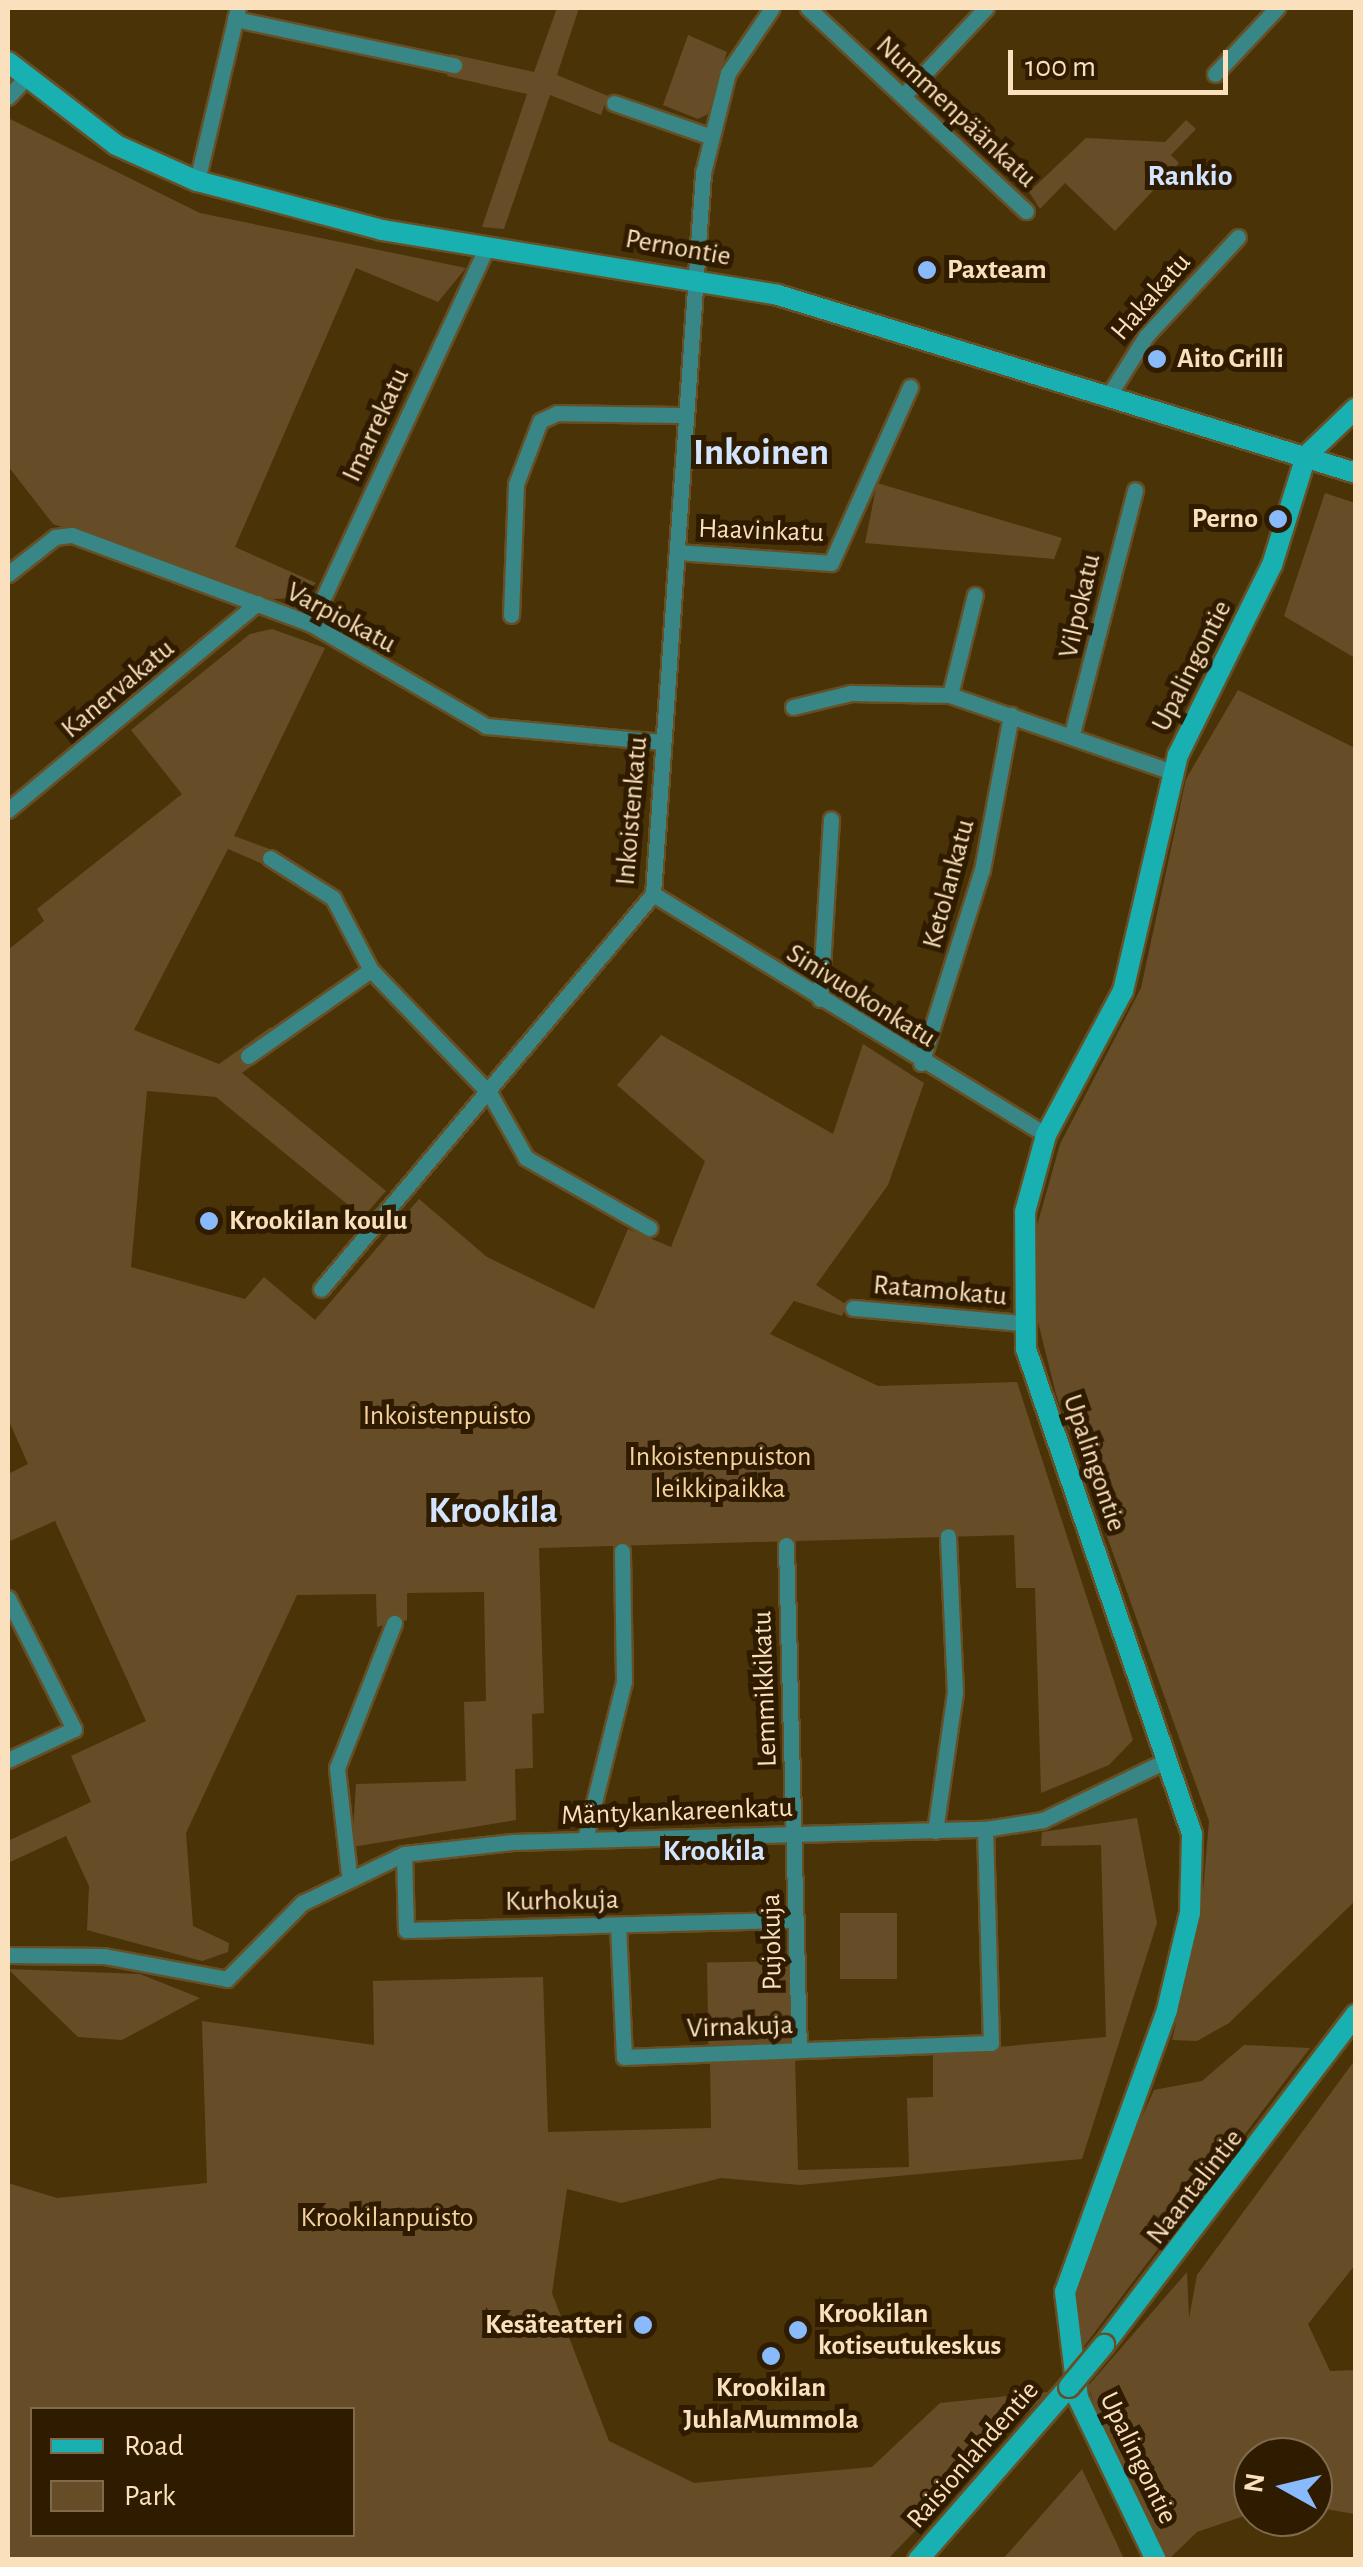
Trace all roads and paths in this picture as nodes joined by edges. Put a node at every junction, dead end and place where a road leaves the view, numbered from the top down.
1 (772, 8) edge
2 (808, 8) edge
3 (986, 8) edge
4 (1277, 8) edge
5 (236, 13) edge
6 (8, 62) edge
7 (454, 65) dead end
8 (1216, 74) dead end
9 (25, 79) junction
10 (903, 96) junction
11 (8, 97) edge
12 (614, 103) dead end
13 (710, 136) junction
14 (197, 181) junction
15 (1026, 211) dead end
16 (1238, 237) dead end
17 (487, 248) junction
18 (695, 278) junction
19 (910, 387) dead end
20 (1109, 395) junction
21 (1356, 408) edge
22 (686, 415) junction
23 (1306, 456) junction
24 (1356, 473) edge
25 (1135, 490) dead end
26 (677, 552) junction
27 (8, 574) edge
28 (975, 595) dead end
29 (258, 603) junction
30 (511, 616) dead end
31 (311, 624) junction
32 (950, 694) junction
33 (793, 707) dead end
34 (1011, 714) junction
35 (1072, 734) junction
36 (663, 742) junction
37 (1172, 772) junction
38 (8, 810) edge
39 (831, 819) dead end
40 (270, 858) dead end
41 (652, 894) junction
42 (371, 970) junction
43 (820, 999) junction
44 (248, 1056) dead end
45 (921, 1063) junction
46 (490, 1094) junction
47 (1046, 1135) junction
48 (649, 1228) dead end
49 (321, 1290) dead end
50 (853, 1308) dead end
51 (1022, 1324) junction
52 (948, 1536) dead end
53 (786, 1544) dead end
54 (622, 1551) dead end
55 (8, 1598) edge
56 (394, 1623) dead end
57 (8, 1760) edge
58 (1167, 1760) junction
59 (985, 1830) junction
60 (935, 1831) junction
61 (794, 1832) junction
62 (584, 1839) junction
63 (404, 1854) junction
64 (349, 1874) junction
65 (796, 1920) junction
66 (618, 1925) junction
67 (8, 1956) edge
68 (1356, 2014) edge
69 (800, 2050) junction
70 (1069, 2387) joint
71 (970, 2502) junction
72 (903, 2560) edge
73 (918, 2560) edge
74 (1156, 2560) edge

1 - 13 street, Inkoistenkatu
2 - 10 street, Nummenpäänkatu
3 - 10 street
4 - 8 street
5 - 7 street
5 - 14 street
6 - 9 street, Pernontie
9 - 11 street
9 - 14 street, Pernontie
10 - 15 street, Nummenpäänkatu
12 - 13 street
13 - 18 street, Inkoistenkatu
14 - 17 street, Pernontie
16 - 20 street, Hakakatu
17 - 18 street, Pernontie
17 - 31 street, Imarrekatu
18 - 20 street, Pernontie
18 - 22 street, Inkoistenkatu
19 - 26 street, Haavinkatu
20 - 23 street, Pernontie
21 - 23 street, Upalingontie
22 - 26 street, Inkoistenkatu
22 - 30 street
23 - 24 street, Pernontie
23 - 37 street, Upalingontie
25 - 35 street, Vilpokatu
26 - 36 street, Inkoistenkatu
27 - 29 street, Varpiokatu
28 - 32 street
29 - 31 street, Varpiokatu
29 - 38 street, Kanervakatu
31 - 36 street, Varpiokatu
32 - 33 street
32 - 34 street
34 - 35 street
34 - 45 street, Ketolankatu
35 - 37 street
36 - 41 street, Inkoistenkatu
37 - 47 street, Upalingontie
39 - 43 street
40 - 42 street
41 - 43 street, Sinivuokonkatu
41 - 46 street, Inkoistenkatu
42 - 44 street
42 - 46 street
43 - 45 street, Sinivuokonkatu
45 - 47 street, Sinivuokonkatu
46 - 48 street
46 - 49 street, Inkoistenkatu
47 - 51 street, Upalingontie
50 - 51 street, Ratamokatu
51 - 58 street, Upalingontie
52 - 60 street
53 - 61 street, Lemmikkikatu
54 - 62 street
55 - 57 street
56 - 64 street
58 - 59 street, Mäntykankareenkatu
58 - 74 street, Upalingontie
59 - 60 street, Mäntykankareenkatu
59 - 69 street, Virnakuja
60 - 61 street, Mäntykankareenkatu
61 - 62 street, Mäntykankareenkatu
61 - 65 street, Pujokuja
62 - 63 street, Mäntykankareenkatu
63 - 64 street, Mäntykankareenkatu
63 - 66 street, Kurhokuja
64 - 67 street, Mäntykankareenkatu
65 - 66 street, Kurhokuja
65 - 69 street, Pujokuja
66 - 69 street, Virnakuja
68 - 70 street, Naantalintie, bridge
70 - 71 street, Raisionlahdentie
71 - 72 street
71 - 73 street, Raisionlahdentie

